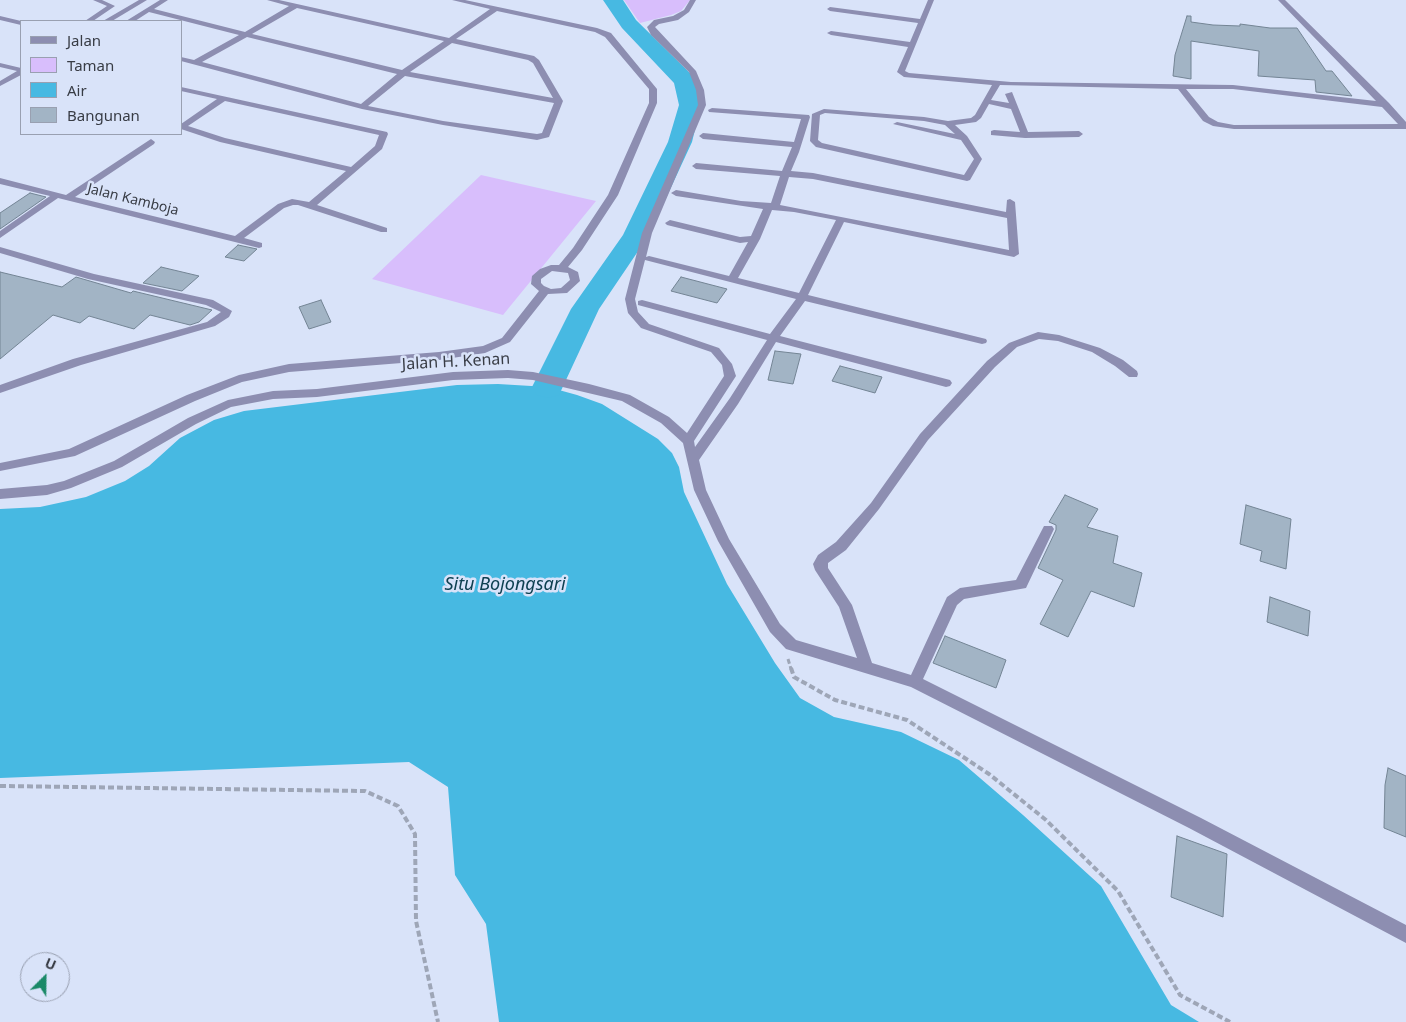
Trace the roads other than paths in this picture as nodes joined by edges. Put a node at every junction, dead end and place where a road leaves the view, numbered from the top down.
1 (96, 0) edge
2 (144, 0) edge
3 (165, 0) edge
4 (270, 0) edge
5 (455, 0) edge
6 (693, 0) edge
7 (931, 0) edge
8 (1281, 0) edge
9 (295, 6) junction
10 (495, 9) junction
11 (830, 9) dead end
12 (148, 10) junction
13 (0, 18) edge
14 (90, 20) edge
15 (109, 20) edge
16 (132, 20) edge
17 (922, 21) junction
18 (20, 23) edge
19 (247, 33) junction
20 (831, 33) dead end
21 (451, 40) junction
22 (912, 45) junction
23 (182, 59) edge
24 (195, 63) junction
25 (0, 65) edge
26 (20, 71) edge
27 (20, 72) edge
28 (403, 73) junction
29 (0, 84) edge
30 (997, 84) junction
31 (1181, 87) junction
32 (182, 89) edge
33 (1009, 94) dead end
34 (224, 98) junction
35 (560, 101) junction
36 (987, 101) junction
37 (1386, 105) junction
38 (362, 107) junction
39 (1014, 107) junction
40 (712, 110) dead end
41 (858, 115) junction
42 (953, 123) junction
43 (1406, 126) edge
44 (994, 133) dead end
45 (1079, 134) dead end
46 (1025, 135) junction
47 (703, 136) dead end
48 (964, 138) junction
49 (151, 142) dead end
50 (797, 145) junction
51 (696, 166) dead end
52 (352, 170) junction
53 (785, 174) junction
54 (0, 181) edge
55 (676, 193) dead end
56 (57, 196) junction
57 (68, 198) junction
58 (1010, 202) dead end
59 (310, 206) junction
60 (772, 206) junction
61 (1011, 216) junction
62 (841, 219) junction
63 (670, 223) dead end
64 (384, 230) dead end
65 (0, 235) edge
66 (756, 239) junction
67 (236, 240) junction
68 (259, 245) dead end
69 (0, 250) edge
70 (649, 259) dead end
71 (562, 268) junction
72 (732, 280) junction
73 (545, 290) junction
74 (802, 297) junction
75 (642, 303) dead end
76 (773, 338) junction
77 (982, 341) dead end
78 (1133, 374) dead end
79 (946, 383) dead end
80 (0, 389) edge
81 (688, 441) junction
82 (693, 459) junction
83 (0, 467) edge
84 (0, 494) edge
85 (1048, 530) dead end
86 (867, 668) junction
87 (915, 682) junction
88 (1406, 934) edge

1 - 14 street
2 - 15 street
3 - 12 street
4 - 9 street
5 - 10 street
6 - 81 street
7 - 17 street
8 - 37 street
9 - 19 street
9 - 21 street
10 - 21 street
10 - 71 street
11 - 17 street
12 - 16 street
12 - 19 street
13 - 18 street
17 - 22 street
19 - 24 street
19 - 28 street
20 - 22 street
21 - 28 street
21 - 35 street
22 - 30 street
23 - 24 street
24 - 38 street
25 - 26 street
27 - 29 street
28 - 35 street
28 - 38 street
30 - 31 street
30 - 36 street
31 - 37 street
31 - 43 street
32 - 34 street
33 - 39 street
34 - 52 street
34 - 52 street
35 - 38 street
36 - 39 street
36 - 42 street
37 - 43 street
39 - 46 street
40 - 50 street
41 - 42 street
41 - 48 street
41 - 48 street
42 - 48 street
44 - 46 street
45 - 46 street
47 - 50 street
49 - 57 street
50 - 53 street
51 - 53 street
52 - 59 street
53 - 60 street
53 - 61 street
54 - 56 street, Jalan Kamboja
55 - 60 street
56 - 57 street, Jalan Kamboja
56 - 65 street
57 - 67 street, Jalan Kamboja
58 - 61 street
59 - 64 street
59 - 67 street
60 - 62 street
60 - 66 street
61 - 62 street
62 - 74 street
63 - 66 street
66 - 72 street
67 - 68 street, Jalan Kamboja
69 - 80 street
70 - 72 street
71 - 73 street
71 - 73 street
72 - 74 street
73 - 83 street
74 - 76 street
74 - 77 street
75 - 76 street
76 - 79 street
76 - 82 street
78 - 86 street
81 - 82 street
81 - 84 street, Jalan H. Kenan
82 - 86 street
85 - 87 street
86 - 87 street
87 - 88 street

